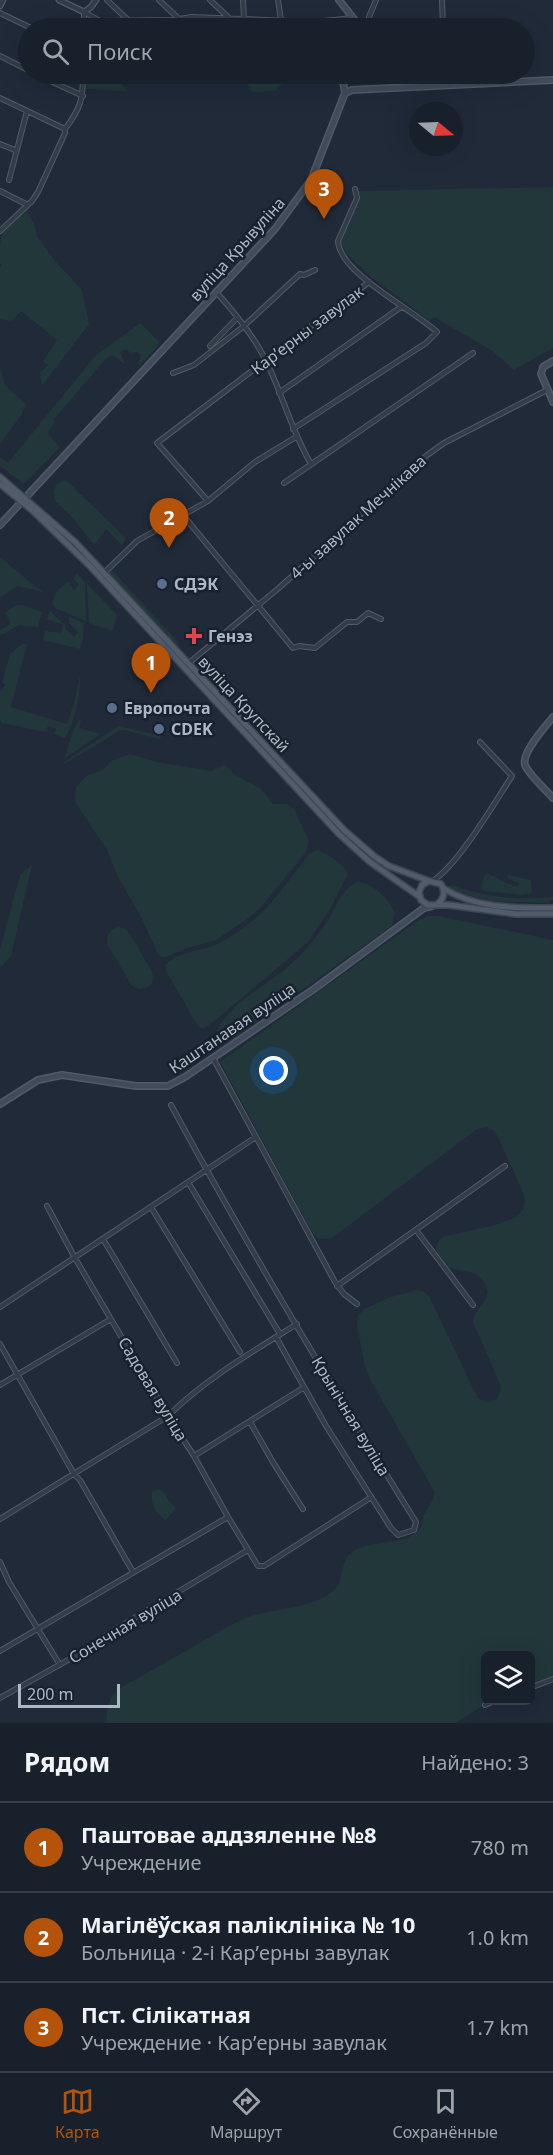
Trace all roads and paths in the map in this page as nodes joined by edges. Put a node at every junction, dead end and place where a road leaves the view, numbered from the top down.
1 (3, 0) edge
2 (59, 0) edge
3 (96, 0) edge
4 (106, 0) edge
5 (159, 0) edge
6 (210, 0) edge
7 (243, 0) edge
8 (279, 0) edge
9 (339, 0) edge
10 (376, 0) edge
11 (442, 0) edge
12 (0, 6) edge
13 (84, 12) junction
14 (0, 13) edge
15 (84, 18) edge
16 (95, 18) edge
17 (126, 18) edge
18 (178, 18) joint
19 (229, 18) joint
20 (244, 18) edge
21 (281, 18) edge
22 (354, 18) edge
23 (369, 18) edge
24 (443, 18) edge
25 (18, 22) edge
26 (0, 56) edge
27 (18, 65) edge
28 (553, 80) edge
29 (535, 81) edge
30 (57, 84) edge
31 (83, 84) edge
32 (343, 84) edge
33 (467, 84) edge
34 (446, 85) joint
35 (345, 93) junction
36 (83, 96) junction
37 (0, 98) edge
38 (27, 111) junction
39 (65, 129) junction
40 (0, 144) edge
41 (15, 150) junction
42 (9, 180) dead end
43 (355, 189) dead end
44 (0, 191) edge
45 (28, 204) junction
46 (0, 231) edge
47 (315, 270) dead end
48 (369, 282) junction
49 (217, 293) junction
50 (401, 307) junction
51 (237, 318) junction
52 (244, 326) junction
53 (210, 346) dead end
54 (473, 353) dead end
55 (266, 360) junction
56 (553, 361) edge
57 (173, 373) dead end
58 (547, 390) junction
59 (279, 393) junction
60 (553, 402) edge
61 (293, 429) junction
62 (296, 437) junction
63 (311, 464) junction
64 (0, 477) edge
65 (284, 483) dead end
66 (0, 484) edge
67 (23, 499) junction
68 (208, 501) junction
69 (182, 514) junction
70 (0, 525) edge
71 (103, 575) junction
72 (257, 606) junction
73 (381, 619) dead end
74 (186, 666) junction
75 (553, 717) edge
76 (480, 741) dead end
77 (553, 798) edge
78 (444, 873) junction
79 (431, 881) junction
80 (442, 886) junction
81 (421, 899) junction
82 (434, 905) junction
83 (424, 908) junction
84 (553, 908) edge
85 (553, 914) edge
86 (213, 1058) junction
87 (0, 1104) edge
88 (171, 1105) dead end
89 (256, 1137) junction
90 (505, 1166) dead end
91 (206, 1169) junction
92 (188, 1182) junction
93 (46, 1206) dead end
94 (151, 1207) junction
95 (416, 1230) junction
96 (103, 1239) junction
97 (75, 1258) junction
98 (337, 1286) junction
99 (357, 1304) dead end
100 (473, 1305) dead end
101 (0, 1307) edge
102 (111, 1319) junction
103 (297, 1324) junction
104 (278, 1335) junction
105 (0, 1344) edge
106 (240, 1352) dead end
107 (177, 1363) dead end
108 (16, 1375) junction
109 (0, 1385) edge
110 (303, 1388) junction
111 (168, 1416) junction
112 (250, 1422) junction
113 (194, 1455) junction
114 (74, 1474) junction
115 (370, 1498) junction
116 (303, 1509) dead end
117 (228, 1517) junction
118 (0, 1519) edge
119 (248, 1550) junction
120 (0, 1563) edge
121 (264, 1566) joint
122 (133, 1572) junction
123 (37, 1629) junction
124 (0, 1651) edge
125 (60, 1665) junction
126 (553, 1679) edge
127 (535, 1686) edge
128 (0, 1698) edge

1 - 12 street
2 - 13 street
3 - 13 street
4 - 17 street
5 - 18 street
6 - 19 street
7 - 20 street
8 - 21 street
9 - 22 main road
10 - 23 street
11 - 24 street
13 - 15 street
13 - 16 street
14 - 25 street
18 - 19 street
26 - 27 street
28 - 29 main road
30 - 36 street
31 - 36 street
32 - 35 main road
33 - 34 main road
34 - 35 main road
35 - 49 main road, вуліца Крывуліна
36 - 39 street
37 - 38 street
38 - 39 street
38 - 41 street
39 - 45 street
40 - 41 street
41 - 42 street
43 - 48 street, Карʼерны завулак
44 - 45 street
45 - 46 street
47 - 52 street
48 - 50 street
48 - 55 street, Карʼерны завулак
49 - 51 street
49 - 67 main road, вуліца Крывуліна
50 - 59 street
50 - 61 street
51 - 52 street
51 - 53 street
52 - 55 street
52 - 57 street
54 - 63 street
55 - 59 street
55 - 68 street, Карʼерны завулак
56 - 58 main road
58 - 60 main road
58 - 72 street, 4-ы завулак Мечнікава
59 - 61 street
61 - 62 street
62 - 63 street
62 - 68 street
63 - 65 street
64 - 67 main road, вуліца Крупскай
66 - 67 main road, вуліца Крупскай
67 - 70 main road, вуліца Крывуліна
67 - 71 main road, вуліца Крупскай
68 - 69 street
69 - 71 street
69 - 72 street
71 - 74 main road, вуліца Крупскай
72 - 73 street
72 - 74 street, 4-ы завулак Мечнікава
74 - 79 main road, вуліца Крупскай
74 - 81 main road, вуліца Крупскай
75 - 77 main road
76 - 78 street
78 - 79 street
78 - 80 street
79 - 80 main road
79 - 81 main road
80 - 82 main road
80 - 84 main road
81 - 82 main road
81 - 83 main road
82 - 83 main road
82 - 85 main road
83 - 86 main road, Каштанавая вуліца
86 - 87 main road, Каштанавая вуліца
86 - 89 street
88 - 91 street, Крынічная вуліца
89 - 91 street
89 - 98 street
90 - 95 street
91 - 92 street
91 - 103 street, Крынічная вуліца
92 - 94 street
92 - 104 street
93 - 97 street, Садовая вуліца
94 - 96 street
94 - 106 street
95 - 98 street
95 - 100 street
96 - 97 street
96 - 107 street
97 - 101 street
97 - 102 street, Садовая вуліца
98 - 99 street
102 - 108 street
102 - 111 street, Садовая вуліца
103 - 104 street
103 - 115 street, Крынічная вуліца
104 - 110 street
104 - 111 street
105 - 108 street
108 - 109 street
108 - 114 street
110 - 112 street
110 - 115 street
111 - 113 street, Садовая вуліца
111 - 114 street
112 - 113 street
112 - 116 street
113 - 117 street, Садовая вуліца
114 - 118 street
114 - 122 street
115 - 121 street, Крынічная вуліца
117 - 119 street, Садовая вуліца
117 - 122 street
119 - 121 street, Садовая вуліца
119 - 125 street, Сонечная вуліца
120 - 123 street
122 - 123 street
123 - 124 street
123 - 125 street
125 - 128 street, Сонечная вуліца
126 - 127 street

